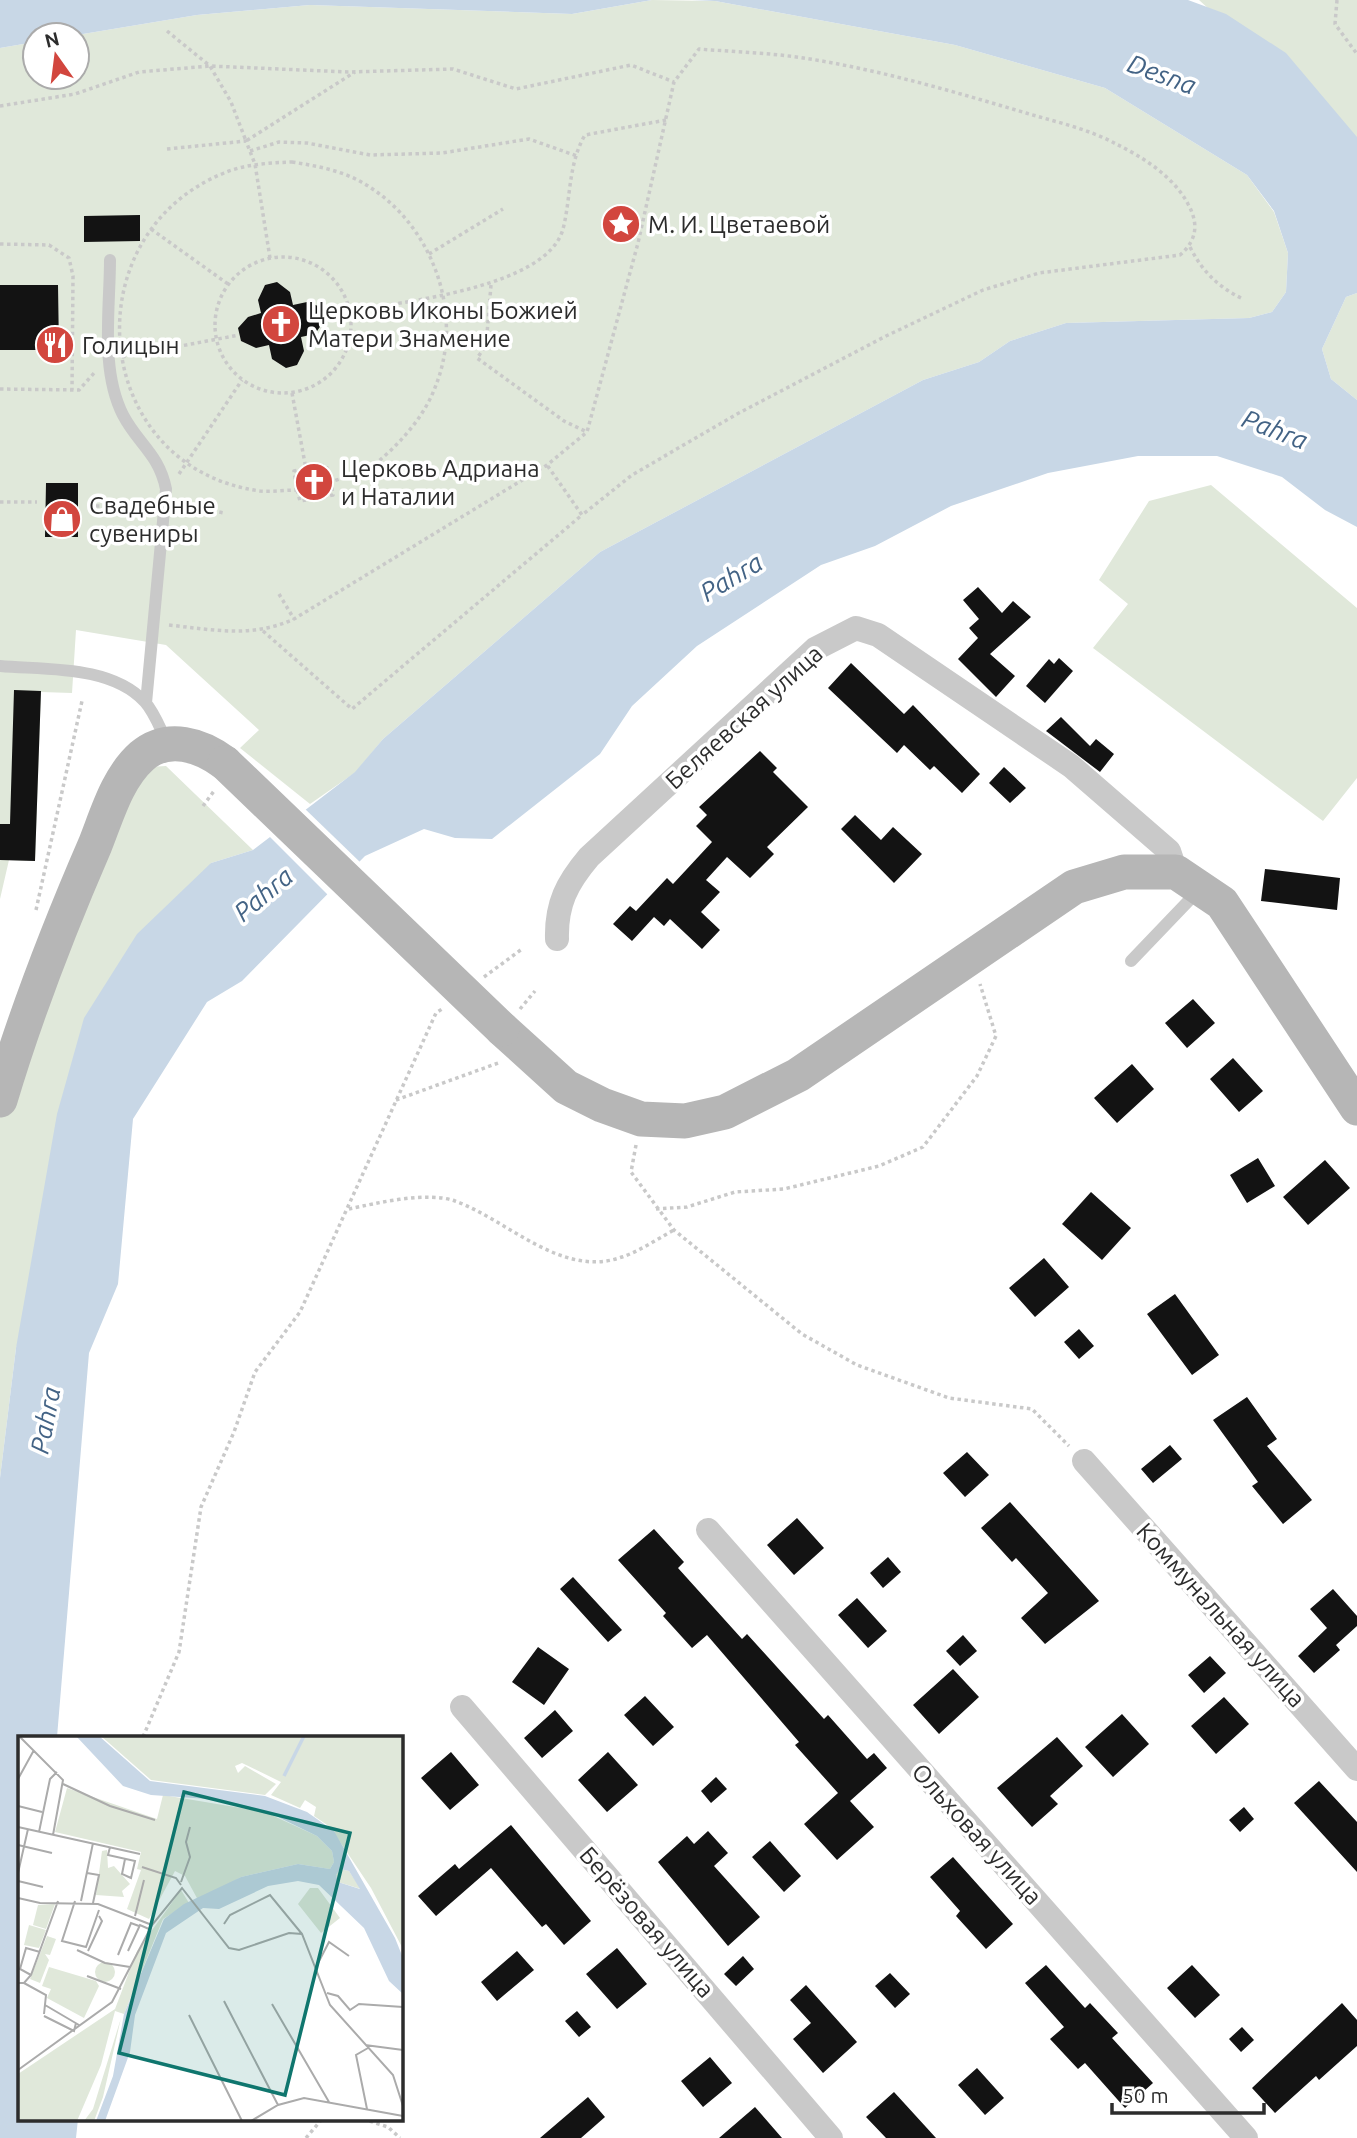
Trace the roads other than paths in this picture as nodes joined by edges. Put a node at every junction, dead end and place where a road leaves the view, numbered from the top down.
1 (110, 260) dead end
2 (0, 666) edge
3 (146, 703) junction
4 (168, 743) junction
5 (1188, 880) junction
6 (557, 939) dead end
7 (1131, 961) dead end
8 (2, 1089) edge
9 (1354, 1095) edge
10 (1084, 1461) road end
11 (708, 1530) dead end
12 (463, 1707) dead end
13 (1357, 1769) edge
14 (831, 2138) edge
15 (1246, 2138) edge

1 - 3 lane
2 - 3 lane
3 - 4 lane
4 - 5 main road, bridge
4 - 8 main road
5 - 6 street, Беляевская улица
5 - 7 lane
5 - 9 main road, Беляевская улица
10 - 13 street, Коммунальная улица
11 - 15 street, Ольховая улица
12 - 14 street, Берёзовая улица

